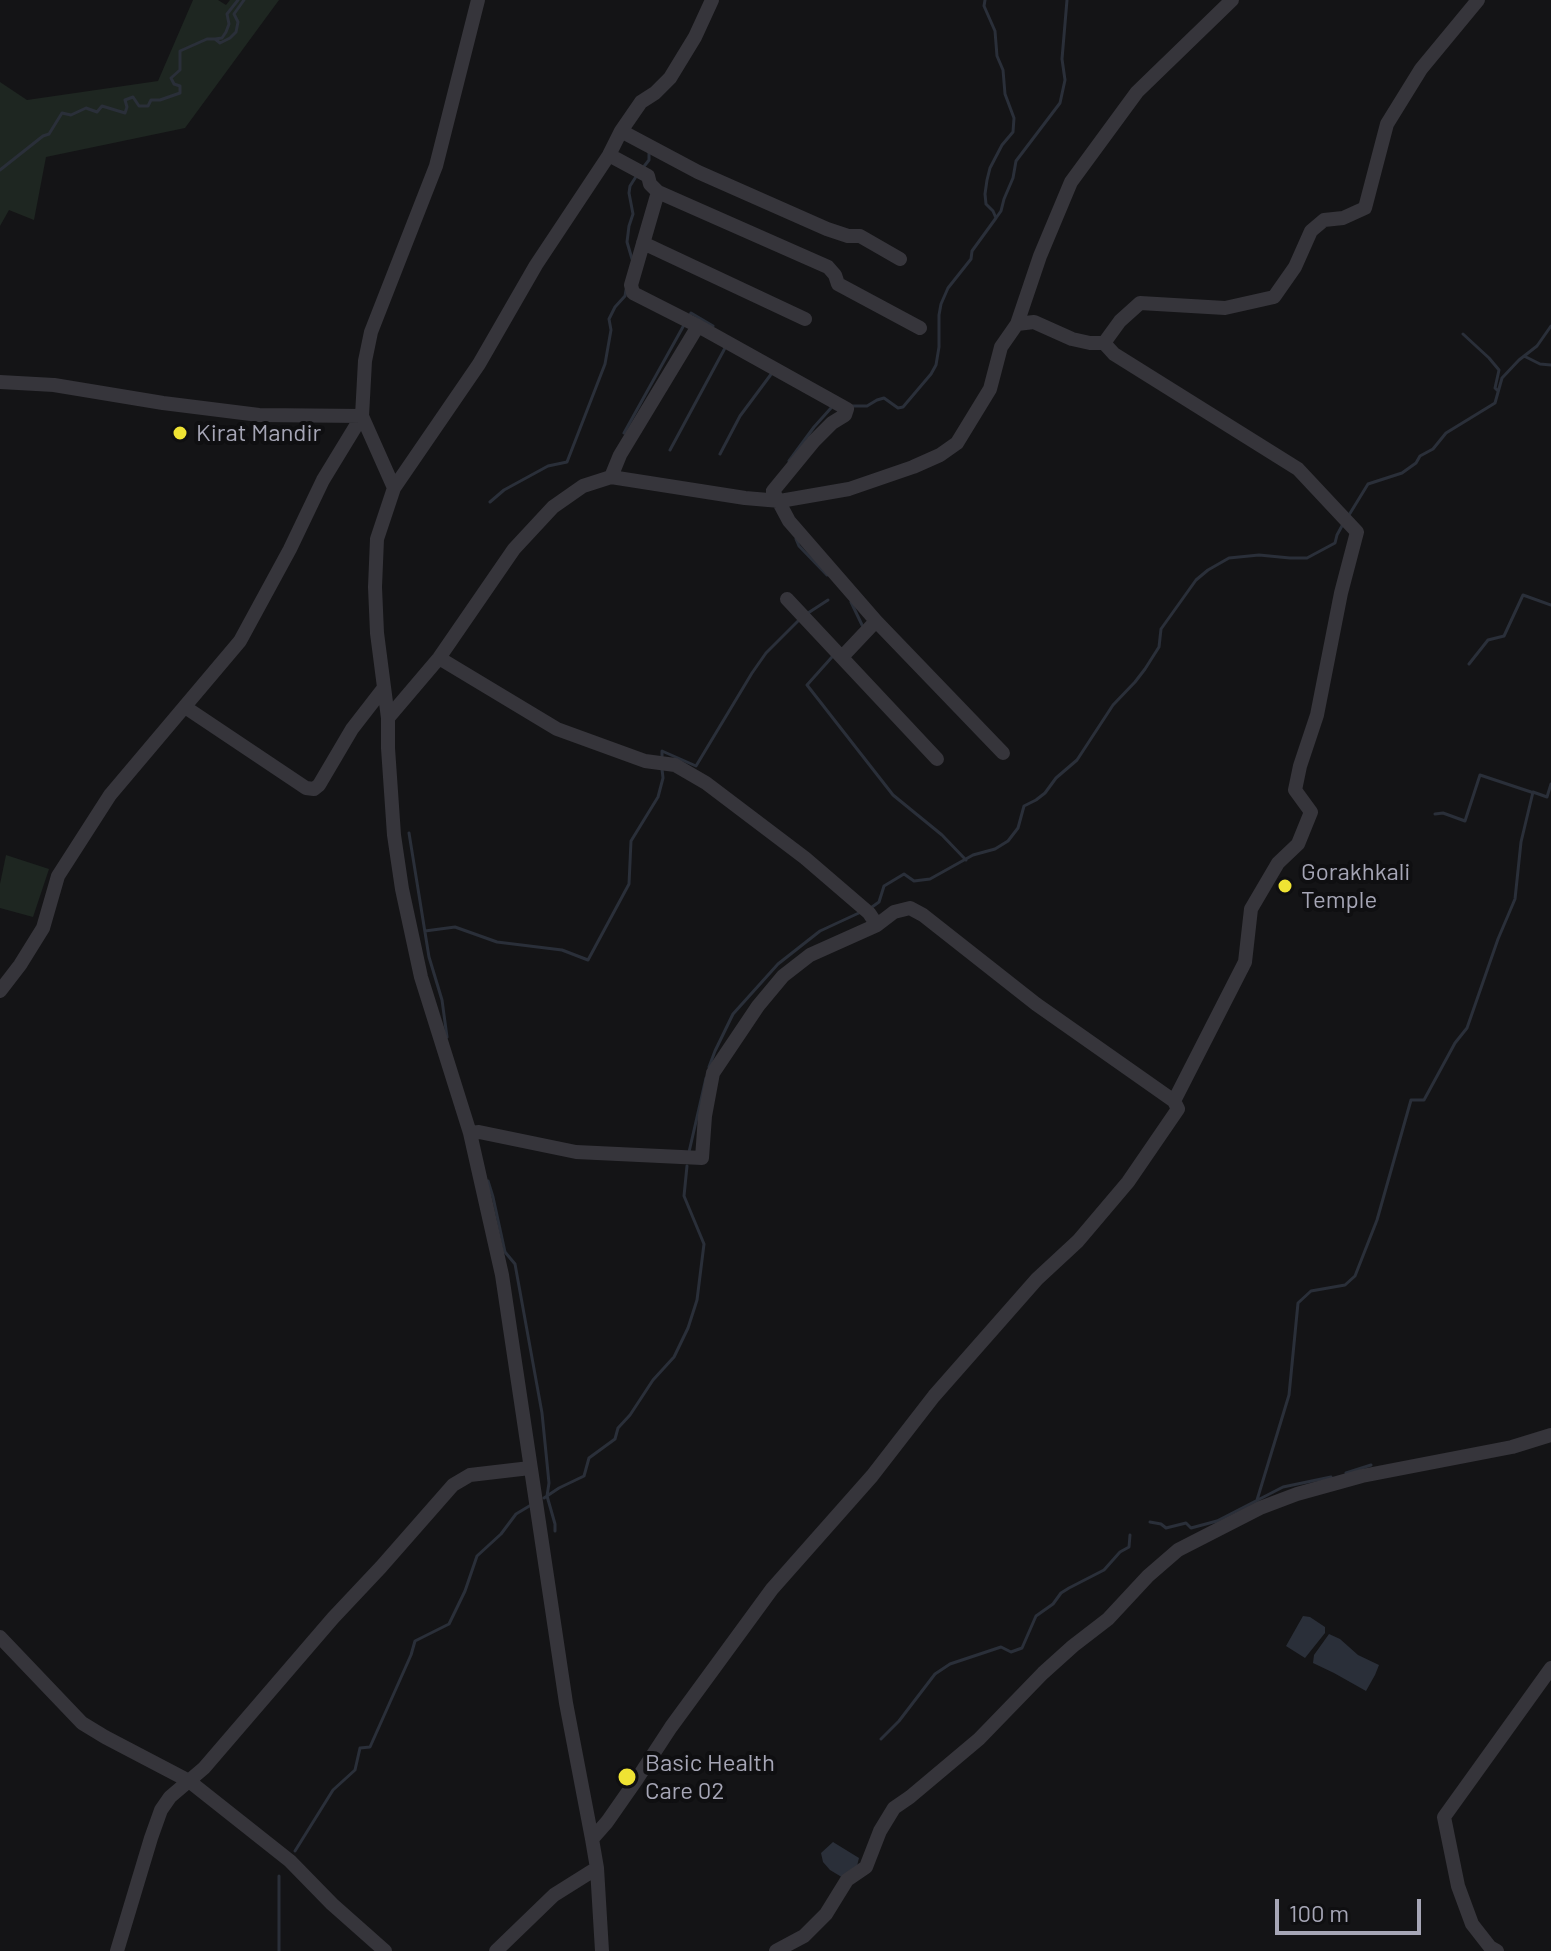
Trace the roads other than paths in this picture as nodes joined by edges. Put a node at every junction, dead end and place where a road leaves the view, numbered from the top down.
1 (478, 0) edge
2 (712, 0) edge
3 (1232, 0) edge
4 (1478, 0) edge
5 (621, 131) junction
6 (609, 155) junction
7 (658, 192) junction
8 (643, 243) junction
9 (900, 259) dead end
10 (805, 319) dead end
11 (1017, 324) junction
12 (698, 326) junction
13 (920, 328) dead end
14 (1104, 343) junction
15 (0, 382) edge
16 (362, 416) junction
17 (611, 477) junction
18 (394, 488) junction
19 (780, 501) junction
20 (787, 599) dead end
21 (876, 621) junction
22 (842, 657) junction
23 (439, 658) junction
24 (383, 689) junction
25 (185, 707) junction
26 (388, 718) junction
27 (1003, 753) dead end
28 (937, 759) dead end
29 (877, 925) junction
30 (0, 991) edge
31 (1174, 1101) junction
32 (470, 1133) junction
33 (1551, 1435) edge
34 (530, 1468) junction
35 (0, 1637) edge
36 (1551, 1668) edge
37 (189, 1781) junction
38 (592, 1839) junction
39 (597, 1868) junction
40 (117, 1951) edge
41 (385, 1951) edge
42 (496, 1951) edge
43 (602, 1951) edge
44 (776, 1951) edge
45 (1497, 1951) edge

1 - 16 street
2 - 5 street
3 - 11 street
4 - 14 street
5 - 6 street
5 - 9 street
6 - 7 street
6 - 18 street
7 - 8 street
7 - 13 street
8 - 10 street
8 - 12 street
11 - 14 street
11 - 19 street
12 - 17 street
12 - 19 street
14 - 31 street
15 - 16 street
16 - 18 street
16 - 25 street
17 - 19 street
17 - 23 street
18 - 24 street
19 - 21 street
20 - 22 street
21 - 22 street
21 - 27 street
22 - 28 street
23 - 26 street
23 - 29 street
24 - 25 street
24 - 26 street
25 - 30 street
26 - 32 street
29 - 31 street
29 - 32 street
31 - 38 street
32 - 34 street
33 - 44 street
34 - 37 street
34 - 38 street
35 - 37 street
36 - 45 street
37 - 40 street
37 - 41 street
38 - 39 street
39 - 42 street
39 - 43 street

